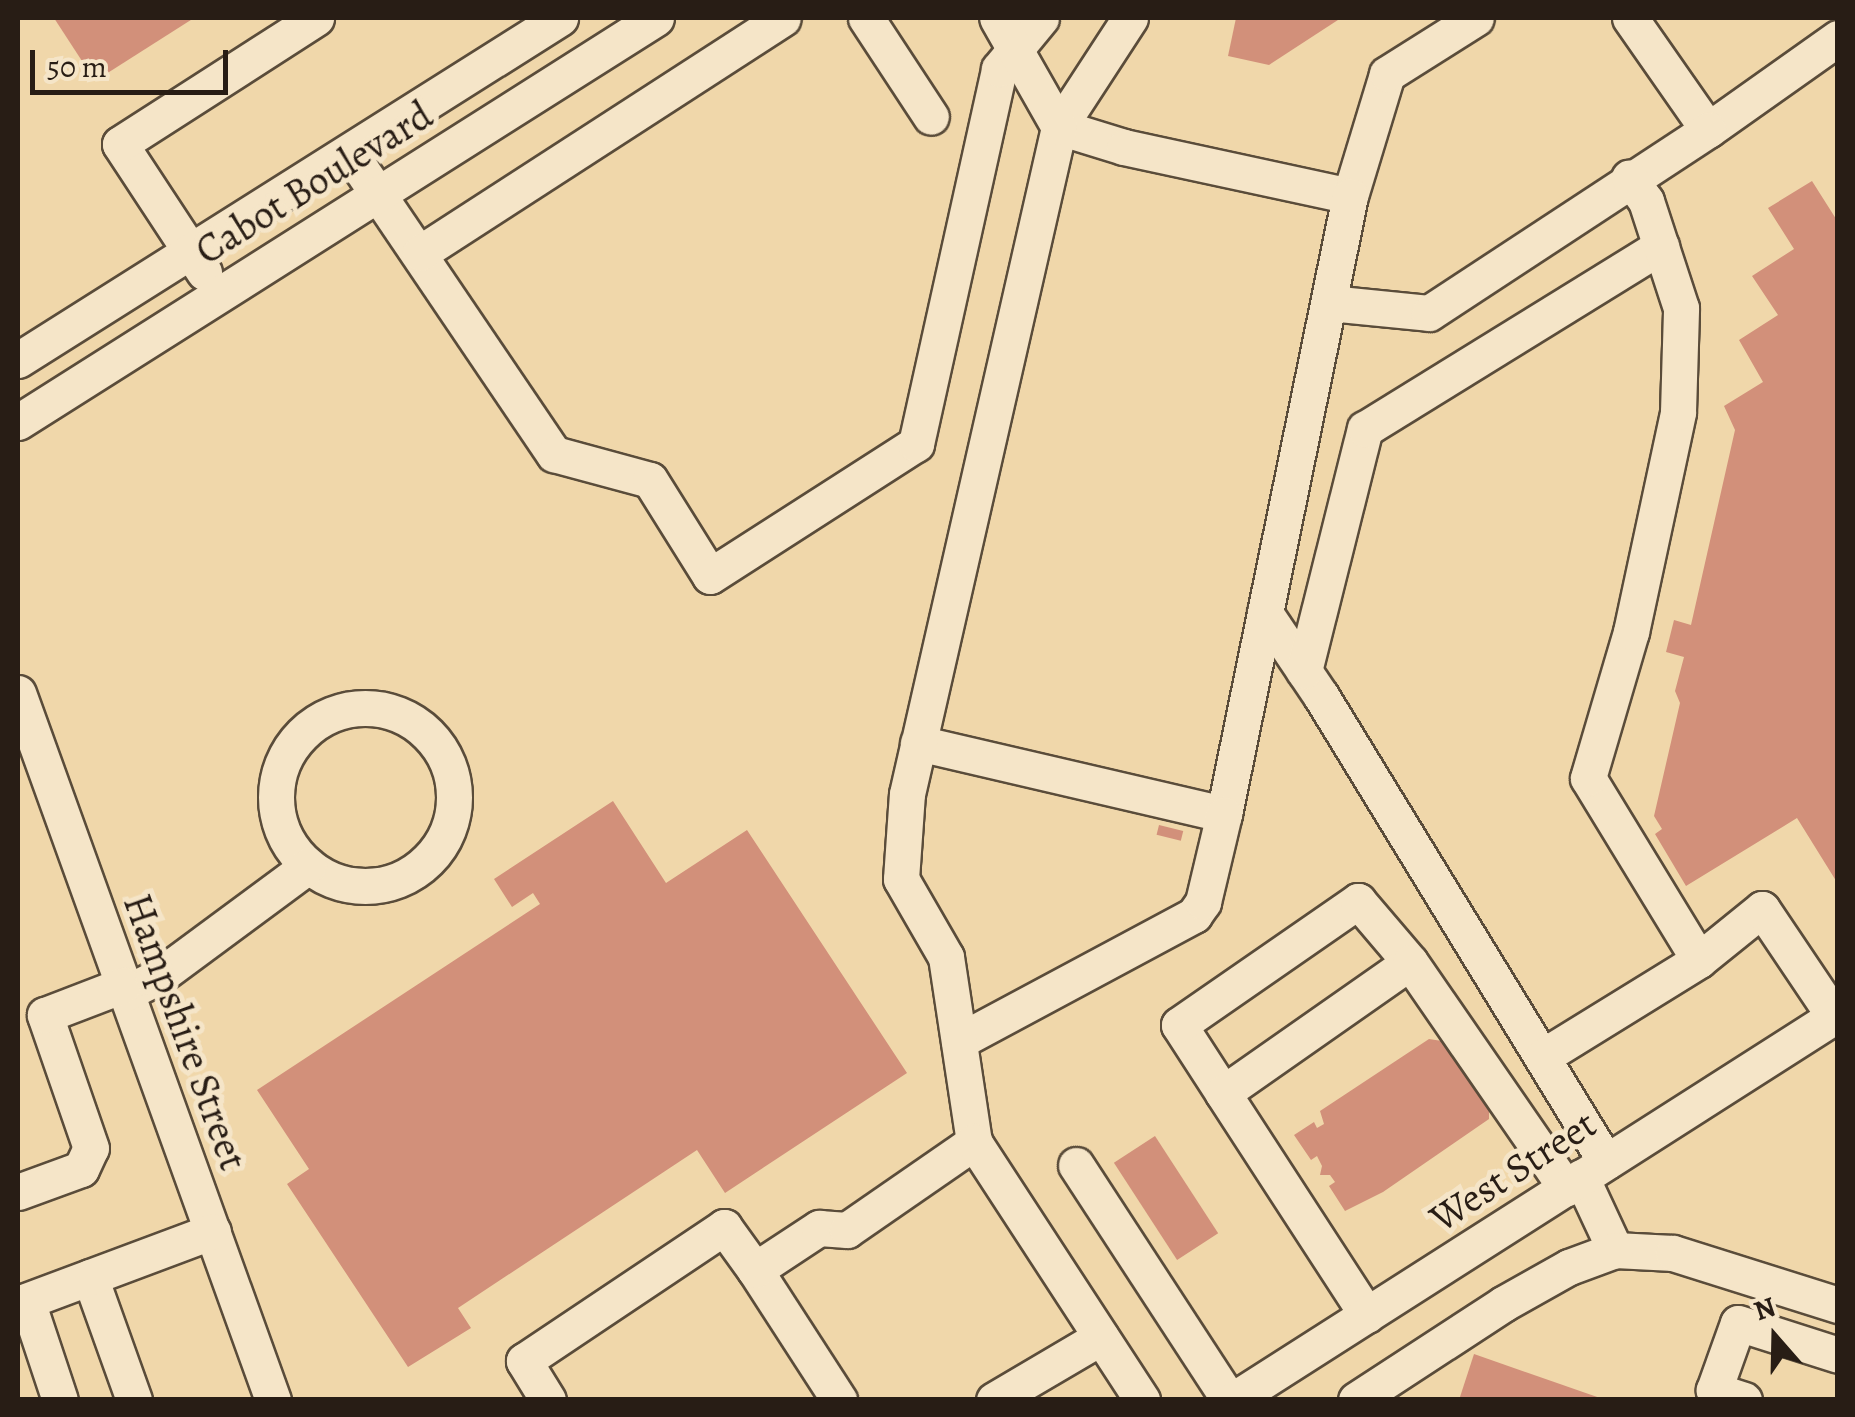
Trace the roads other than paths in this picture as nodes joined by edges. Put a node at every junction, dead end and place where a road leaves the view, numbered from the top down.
1 (316, 18) edge
2 (560, 18) edge
3 (580, 18) edge
4 (656, 18) edge
5 (783, 18) edge
6 (866, 18) edge
7 (1041, 18) edge
8 (1130, 18) edge
9 (1476, 18) edge
10 (1630, 18) edge
11 (1006, 32) edge
12 (1832, 35) edge
13 (600, 53) junction
14 (932, 117) dead end
15 (1059, 127) junction
16 (1708, 130) junction
17 (350, 152) junction
18 (1629, 178) junction
19 (379, 192) junction
20 (1350, 196) junction
21 (1661, 246) junction
22 (420, 252) junction
23 (191, 254) junction
24 (219, 293) junction
25 (1329, 302) junction
26 (18, 360) edge
27 (18, 422) edge
28 (1265, 613) junction
29 (1304, 671) junction
30 (18, 693) edge
31 (918, 742) junction
32 (1224, 814) junction
33 (308, 866) junction
34 (1699, 960) junction
35 (1410, 962) junction
36 (125, 989) junction
37 (1836, 1015) edge
38 (31, 1023) edge
39 (959, 1041) junction
40 (1542, 1057) junction
41 (1223, 1093) junction
42 (974, 1142) junction
43 (1076, 1165) dead end
44 (1584, 1176) junction
45 (18, 1192) edge
46 (212, 1231) junction
47 (1614, 1250) junction
48 (756, 1270) junction
49 (90, 1277) junction
50 (22, 1302) edge
51 (1838, 1304) edge
52 (1366, 1314) junction
53 (1101, 1337) junction
54 (1838, 1355) edge
55 (60, 1400) edge
56 (134, 1400) edge
57 (274, 1400) edge
58 (548, 1400) edge
59 (839, 1400) edge
60 (994, 1400) edge
61 (1142, 1400) edge
62 (1231, 1400) edge
63 (1356, 1400) edge
64 (1744, 1400) edge

1 - 23 street
2 - 17 street, Cabot Boulevard
3 - 13 street
4 - 13 street, Cabot Boulevard
5 - 22 street
6 - 14 street
7 - 11 street
8 - 15 street
9 - 20 street
10 - 16 street
11 - 15 street
11 - 22 street
12 - 16 street
13 - 19 street, Cabot Boulevard
15 - 20 street
15 - 31 street
16 - 18 street
17 - 19 street
17 - 23 street, Cabot Boulevard
18 - 21 street
18 - 25 street
19 - 22 street
19 - 24 street, Cabot Boulevard
20 - 25 street
21 - 29 street
21 - 34 street
23 - 24 street
23 - 26 street, Cabot Boulevard
24 - 27 street, Cabot Boulevard
25 - 28 street
28 - 29 street
28 - 32 street
29 - 40 street
30 - 36 street, Hampshire Street
31 - 32 street
31 - 39 street
32 - 39 street
33 - 33 street
33 - 36 street
34 - 37 street
34 - 40 street
35 - 41 street
35 - 41 street
35 - 44 street
36 - 38 street
36 - 46 street, Hampshire Street
37 - 44 street, West Street
38 - 45 street
39 - 42 street
40 - 44 street
41 - 52 street
42 - 48 street
42 - 53 street
43 - 62 street
44 - 47 street
44 - 52 street, West Street
46 - 49 street
46 - 57 street, Hampshire Street
47 - 51 street
47 - 63 street
48 - 58 street
48 - 59 street
49 - 50 street
49 - 56 street
50 - 55 street
52 - 62 street, West Street
53 - 60 street
53 - 61 street
54 - 64 street

